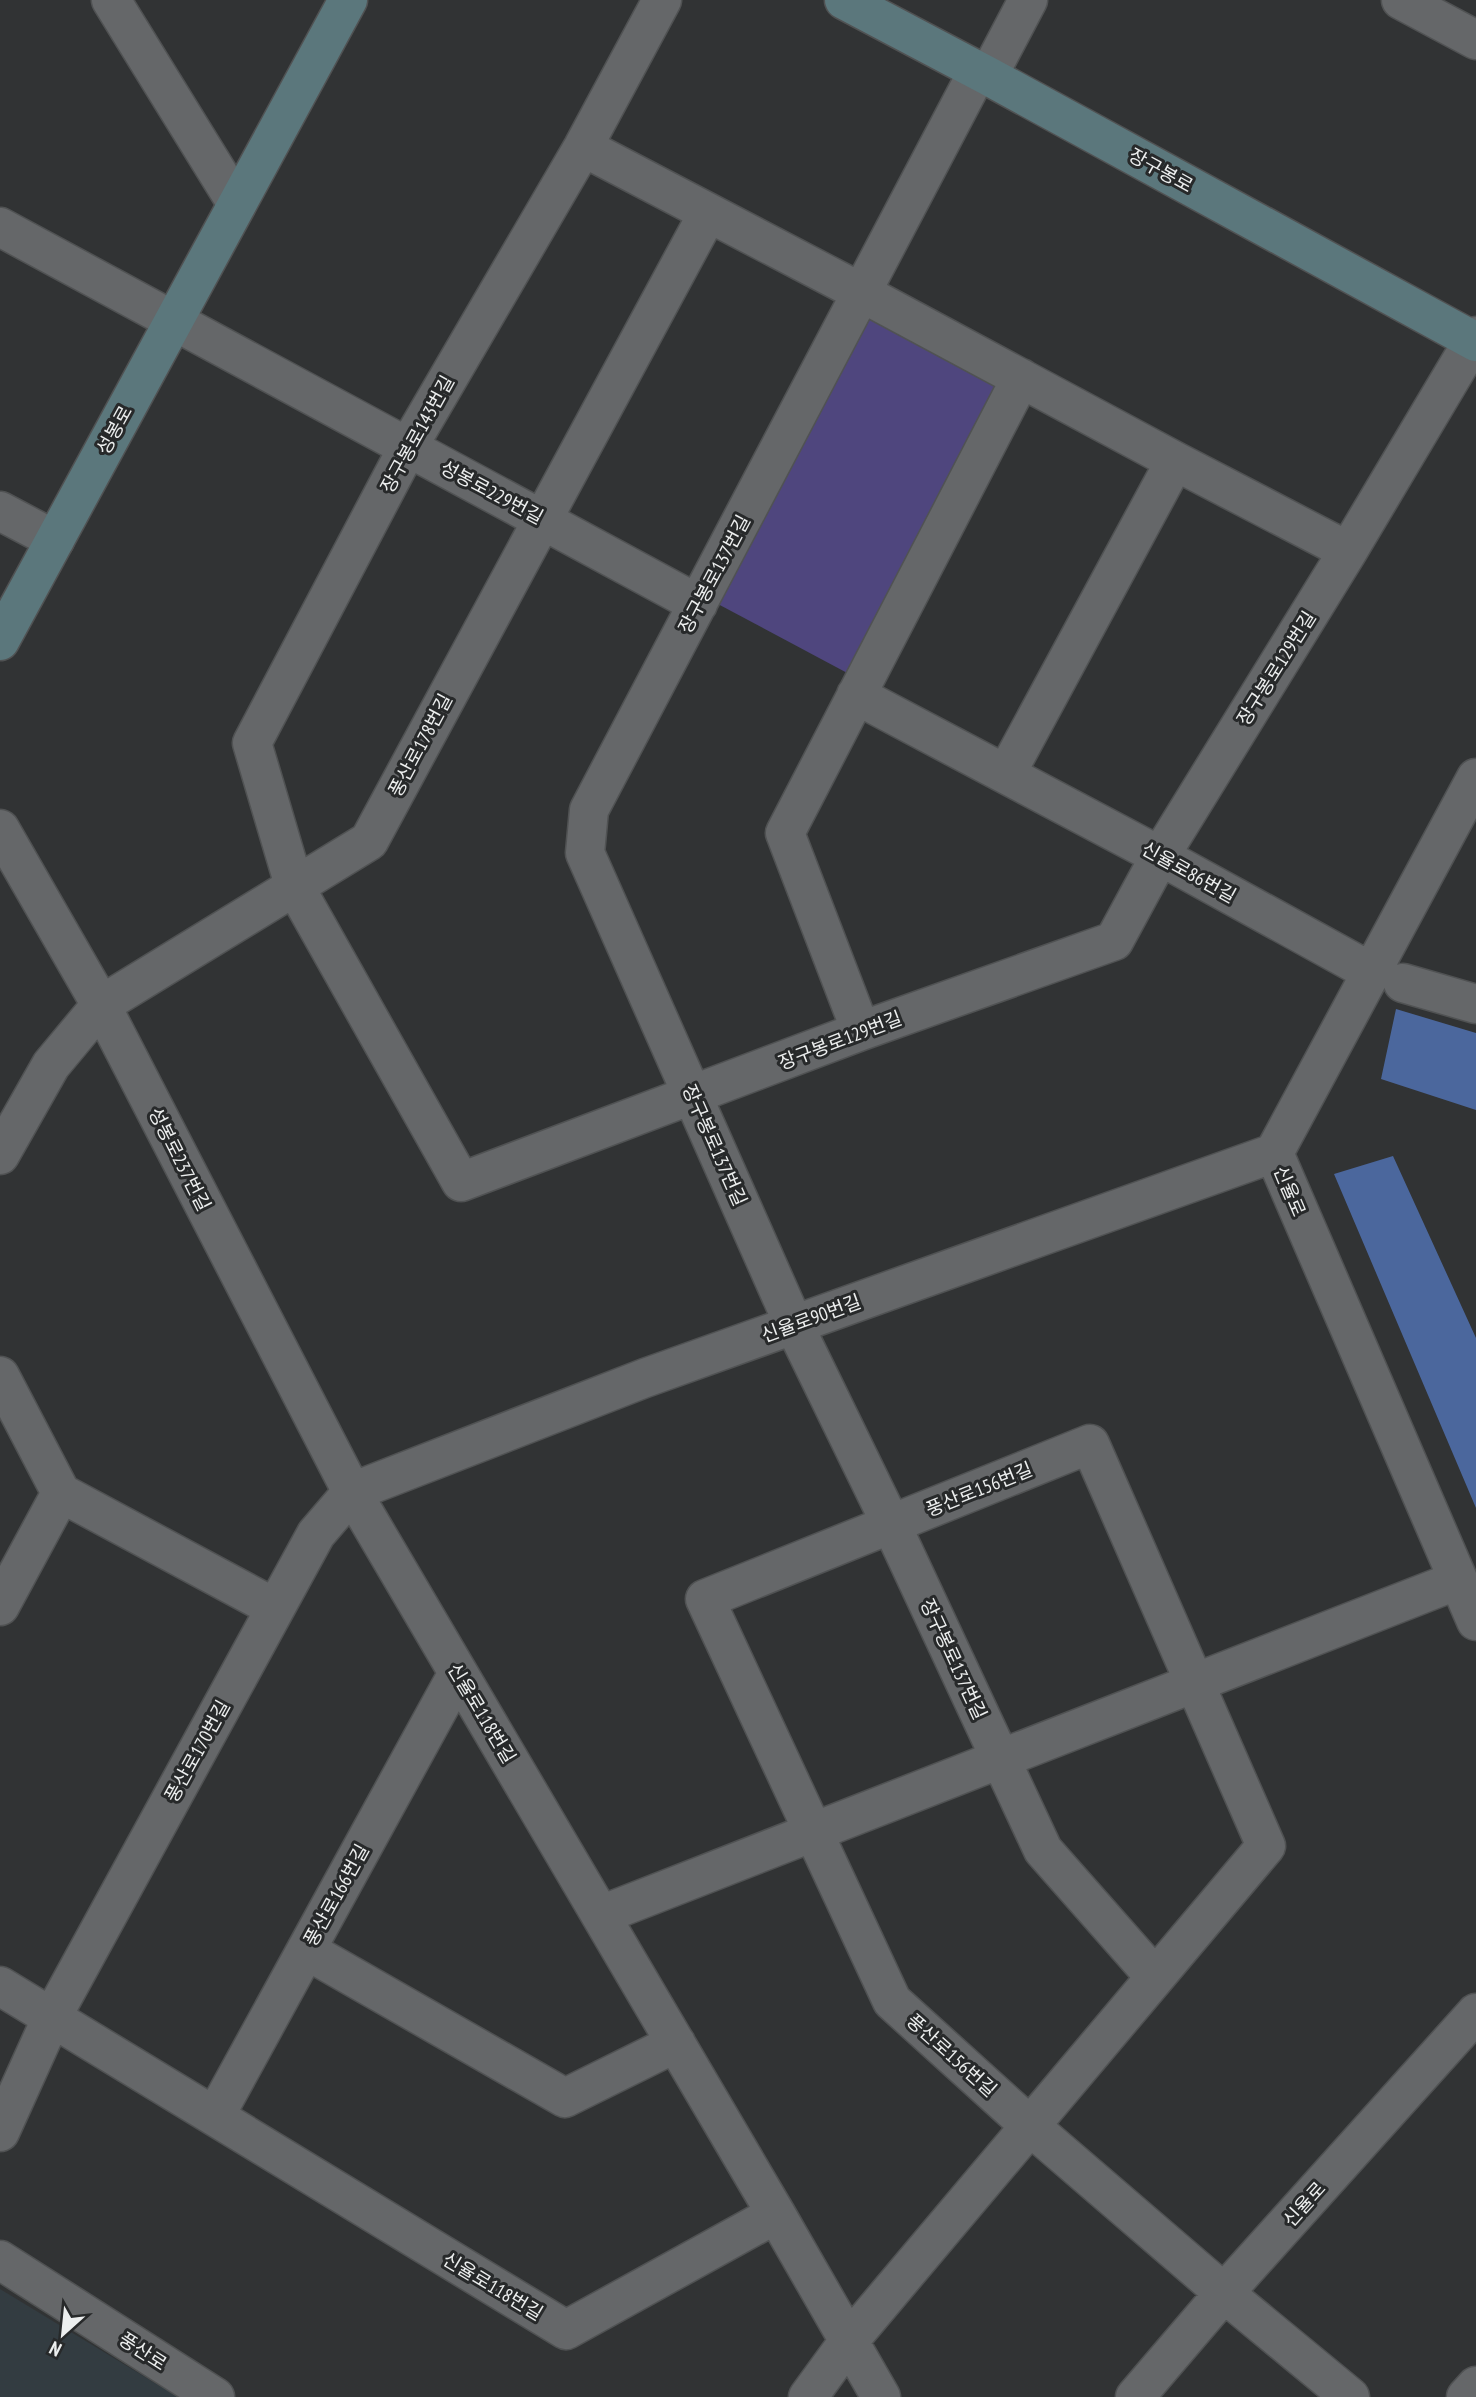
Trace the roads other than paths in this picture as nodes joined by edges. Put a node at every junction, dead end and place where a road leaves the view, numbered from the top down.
1 (110, 0) edge
2 (348, 0) edge
3 (662, 0) edge
4 (844, 0) edge
5 (1028, 0) edge
6 (1401, 0) edge
7 (1476, 40) edge
8 (983, 73) junction
9 (583, 147) junction
10 (237, 204) junction
11 (708, 213) junction
12 (0, 227) edge
13 (862, 293) junction
14 (174, 321) junction
15 (1475, 340) edge
16 (1021, 378) junction
17 (408, 447) junction
18 (1175, 461) junction
19 (0, 511) edge
20 (542, 519) junction
21 (55, 540) junction
22 (1349, 551) junction
23 (698, 604) junction
24 (0, 641) edge
25 (856, 695) junction
26 (1006, 774) junction
27 (1476, 778) edge
28 (0, 829) edge
29 (1160, 856) junction
30 (294, 885) junction
31 (1387, 977) junction
32 (1476, 1004) edge
33 (100, 1005) junction
34 (861, 1031) junction
35 (693, 1096) junction
36 (1273, 1153) junction
37 (0, 1155) edge
38 (794, 1325) junction
39 (0, 1376) edge
40 (352, 1492) junction
41 (61, 1493) junction
42 (891, 1524) junction
43 (1458, 1580) junction
44 (0, 1606) edge
45 (275, 1608) junction
46 (1476, 1621) edge
47 (458, 1673) junction
48 (1195, 1683) junction
49 (1001, 1759) junction
50 (814, 1832) junction
51 (601, 1915) junction
52 (306, 1950) junction
53 (1155, 1978) junction
54 (0, 1986) edge
55 (1476, 2013) edge
56 (52, 2017) junction
57 (676, 2043) junction
58 (215, 2116) junction
59 (1030, 2126) junction
60 (0, 2132) edge
61 (776, 2214) junction
62 (0, 2260) edge
63 (1224, 2293) junction
64 (848, 2342) junction
65 (1476, 2386) edge
66 (215, 2397) edge
67 (808, 2397) edge
68 (881, 2397) edge
69 (1135, 2397) edge
70 (1350, 2397) edge
71 (1466, 2397) edge

1 - 10 street
2 - 10 street, 성봉로
3 - 9 street, 장구봉로143번길
4 - 8 street, 장구봉로
5 - 8 street, 장구봉로137번길
6 - 7 street
8 - 13 street, 장구봉로137번길
8 - 15 street, 장구봉로
9 - 11 street
9 - 17 street, 장구봉로143번길
10 - 14 street, 성봉로
11 - 13 street
11 - 20 street, 풍산로178번길
12 - 14 street
13 - 16 street
13 - 23 street, 장구봉로137번길
14 - 17 street, 성봉로229번길
14 - 21 street, 성봉로
15 - 22 street, 장구봉로129번길
16 - 18 street
16 - 25 street
17 - 20 street, 성봉로229번길
17 - 30 street, 장구봉로143번길
18 - 22 street
18 - 26 street
19 - 21 street
20 - 23 street, 성봉로229번길
20 - 30 street, 풍산로178번길
21 - 24 street, 성봉로
22 - 29 street, 장구봉로129번길
23 - 35 street, 장구봉로137번길
25 - 26 street, 신율로86번길
25 - 34 street
26 - 29 street, 신율로86번길
27 - 31 street, 신율로
28 - 33 street, 성봉로237번길
29 - 31 street, 신율로86번길
29 - 34 street, 장구봉로129번길
30 - 33 street, 풍산로178번길
30 - 35 street, 장구봉로129번길
31 - 32 street, 신율로86번길
31 - 36 street, 신율로
33 - 37 street, 풍산로178번길
33 - 40 street, 성봉로237번길
34 - 35 street, 장구봉로129번길
35 - 38 street, 장구봉로137번길
36 - 38 street, 신율로90번길
36 - 43 street, 신율로
38 - 40 street, 신율로90번길
38 - 42 street, 장구봉로137번길
39 - 41 street
40 - 45 street, 풍산로170번길
40 - 47 street, 신율로118번길
41 - 44 street
41 - 45 street
42 - 48 street, 풍산로156번길
42 - 49 street, 장구봉로137번길
42 - 50 street, 풍산로156번길
43 - 46 street, 신율로
43 - 48 street
45 - 56 street, 풍산로170번길
47 - 51 street, 신율로118번길
47 - 52 street, 풍산로166번길
48 - 49 street
48 - 53 street, 풍산로156번길
49 - 50 street
49 - 53 street, 장구봉로137번길
50 - 51 street
50 - 59 street, 풍산로156번길
51 - 57 street, 신율로118번길
52 - 57 street
52 - 58 street, 풍산로166번길
53 - 59 street, 풍산로156번길
54 - 56 street
55 - 63 street, 신율로
56 - 58 street
56 - 60 street, 풍산로170번길
57 - 61 street, 신율로118번길
58 - 61 street, 신율로118번길
59 - 63 street
59 - 64 street, 풍산로156번길
61 - 64 street, 신율로118번길
62 - 66 street, 풍산로
63 - 69 street, 신율로
63 - 70 street
64 - 67 street, 풍산로156번길
64 - 68 street, 신율로118번길
65 - 71 street

